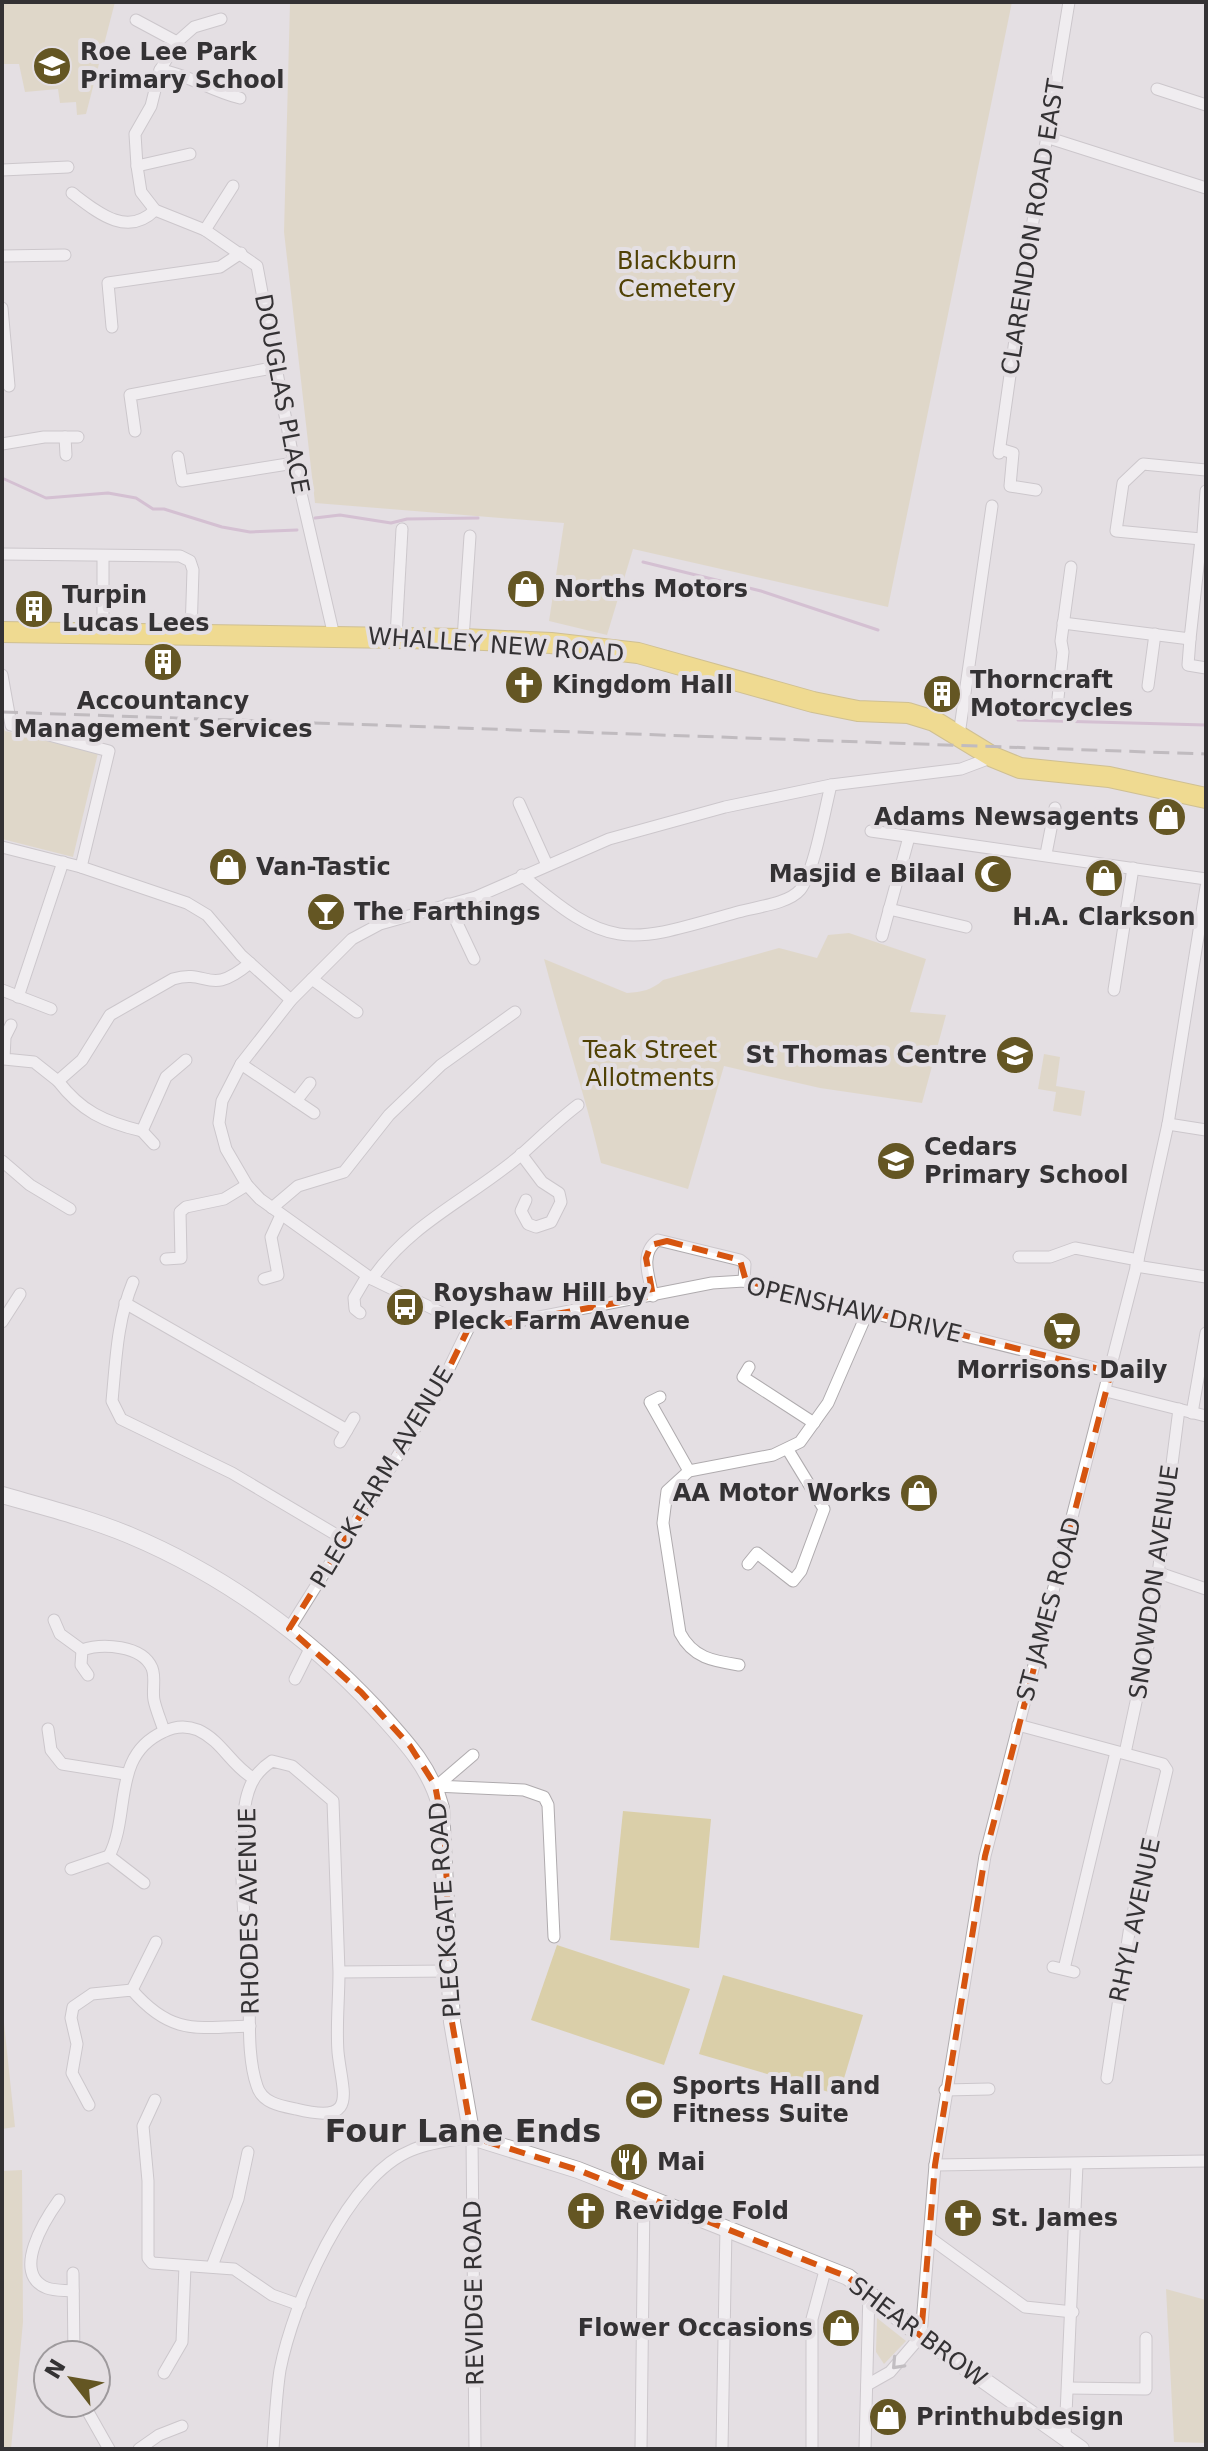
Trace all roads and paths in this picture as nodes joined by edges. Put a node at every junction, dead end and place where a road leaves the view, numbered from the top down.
1 (1069, 2) edge
2 (221, 19) dead end
3 (136, 20) dead end
4 (177, 42) junction
5 (160, 70) junction
6 (1157, 89) dead end
7 (240, 98) dead end
8 (1206, 105) edge
9 (1046, 137) junction
10 (190, 154) dead end
11 (137, 166) junction
12 (68, 167) dead end
13 (2, 170) edge
14 (233, 186) dead end
15 (1206, 188) edge
16 (72, 193) dead end
17 (155, 210) junction
18 (205, 230) junction
19 (241, 253) junction
20 (65, 255) dead end
21 (2, 256) edge
22 (2, 308) edge
23 (112, 327) dead end
24 (277, 367) junction
25 (9, 386) dead end
26 (135, 431) dead end
27 (65, 437) junction
28 (78, 437) dead end
29 (2, 444) edge
30 (66, 455) dead end
31 (178, 457) dead end
32 (294, 463) junction
33 (1206, 470) edge
34 (1036, 490) dead end
35 (1206, 491) edge
36 (992, 506) dead end
37 (402, 529) dead end
38 (1203, 535) edge
39 (470, 536) dead end
40 (2, 554) edge
41 (103, 556) junction
42 (1071, 567) dead end
43 (1063, 623) junction
44 (103, 631) junction
45 (2, 632) edge
46 (191, 632) junction
47 (1155, 634) junction
48 (334, 636) junction
49 (396, 637) junction
50 (463, 639) junction
51 (1190, 639) junction
52 (1206, 668) edge
53 (2, 675) edge
54 (1148, 686) dead end
55 (1058, 698) dead end
56 (959, 735) junction
57 (993, 757) junction
58 (831, 785) junction
59 (1206, 798) edge
60 (519, 803) dead end
61 (1055, 808) dead end
62 (871, 831) dead end
63 (909, 837) junction
64 (2, 847) edge
65 (1046, 854) junction
66 (63, 862) junction
67 (547, 865) junction
68 (81, 867) junction
69 (1133, 868) junction
70 (522, 875) junction
71 (1206, 879) edge
72 (1206, 887) edge
73 (448, 904) junction
74 (889, 909) junction
75 (966, 927) dead end
76 (882, 936) dead end
77 (474, 959) dead end
78 (250, 963) junction
79 (312, 979) junction
80 (2, 990) edge
81 (1114, 990) dead end
82 (18, 997) junction
83 (291, 1000) junction
84 (51, 1009) dead end
85 (357, 1012) dead end
86 (515, 1012) dead end
87 (11, 1025) dead end
88 (186, 1060) dead end
89 (241, 1064) junction
90 (58, 1081) junction
91 (310, 1083) dead end
92 (296, 1101) junction
93 (578, 1105) dead end
94 (314, 1113) dead end
95 (1168, 1124) junction
96 (1206, 1130) edge
97 (142, 1131) junction
98 (154, 1144) dead end
99 (521, 1154) junction
100 (2, 1161) edge
101 (247, 1185) junction
102 (526, 1200) dead end
103 (70, 1209) dead end
104 (276, 1212) junction
105 (1019, 1257) dead end
106 (166, 1259) dead end
107 (1137, 1263) junction
108 (369, 1277) junction
109 (1206, 1277) edge
110 (264, 1279) dead end
111 (744, 1281) junction
112 (133, 1282) dead end
113 (20, 1294) dead end
114 (653, 1296) junction
115 (125, 1303) junction
116 (868, 1311) junction
117 (360, 1313) dead end
118 (2, 1322) edge
119 (471, 1323) junction
120 (1206, 1333) edge
121 (749, 1367) dead end
122 (1111, 1372) junction
123 (1106, 1391) junction
124 (660, 1397) dead end
125 (1186, 1411) junction
126 (1206, 1416) edge
127 (354, 1418) dead end
128 (814, 1423) junction
129 (347, 1430) junction
130 (340, 1442) dead end
131 (788, 1450) junction
132 (689, 1471) junction
133 (2, 1495) edge
134 (345, 1540) junction
135 (748, 1564) dead end
136 (1156, 1572) junction
137 (1206, 1589) edge
138 (54, 1620) dead end
139 (289, 1629) junction
140 (311, 1647) junction
141 (82, 1650) junction
142 (739, 1665) dead end
143 (88, 1675) dead end
144 (295, 1679) dead end
145 (1018, 1725) junction
146 (48, 1729) dead end
147 (164, 1731) junction
148 (1121, 1752) junction
149 (473, 1755) dead end
150 (125, 1774) junction
151 (253, 1778) junction
152 (435, 1786) junction
153 (109, 1856) junction
154 (71, 1869) dead end
155 (144, 1883) dead end
156 (554, 1937) dead end
157 (156, 1942) dead end
158 (1063, 1969) dead end
159 (449, 1971) junction
160 (339, 1972) junction
161 (132, 1990) junction
162 (250, 2026) junction
163 (1107, 2078) dead end
164 (989, 2089) dead end
165 (945, 2090) junction
166 (155, 2100) dead end
167 (89, 2105) dead end
168 (472, 2137) junction
169 (248, 2152) dead end
170 (1206, 2161) edge
171 (1077, 2164) junction
172 (935, 2165) junction
173 (644, 2194) junction
174 (59, 2200) dead end
175 (726, 2227) junction
176 (930, 2238) junction
177 (185, 2266) junction
178 (212, 2266) junction
179 (826, 2267) junction
180 (73, 2273) dead end
181 (73, 2291) junction
182 (869, 2291) junction
183 (300, 2305) junction
184 (1073, 2312) junction
185 (921, 2336) junction
186 (1146, 2338) dead end
187 (74, 2339) edge
188 (164, 2373) dead end
189 (867, 2385) junction
190 (1068, 2388) junction
191 (92, 2419) edge
192 (182, 2426) dead end
193 (1065, 2437) junction
194 (109, 2449) edge
195 (139, 2449) edge
196 (273, 2449) edge
197 (475, 2449) edge
198 (641, 2449) edge
199 (722, 2449) edge
200 (812, 2449) edge
201 (865, 2449) edge
202 (1081, 2449) edge

1 - 9 street, CLARENDON ROAD EAST
2 - 4 street
3 - 4 street
4 - 5 street
5 - 7 street
5 - 11 street
6 - 8 street
9 - 15 street
9 - 34 street, CLARENDON ROAD EAST
10 - 11 street
11 - 17 street
12 - 13 street
14 - 18 street
16 - 17 street
17 - 18 street, DOUGLAS PLACE
18 - 19 street, DOUGLAS PLACE
19 - 23 street
19 - 24 street, DOUGLAS PLACE
20 - 21 street
22 - 25 street
24 - 26 street
24 - 32 street, DOUGLAS PLACE
27 - 28 street
27 - 29 street
27 - 30 street
31 - 32 street
32 - 48 street, DOUGLAS PLACE
33 - 38 street
35 - 38 street
36 - 56 street
37 - 49 street
38 - 51 street
39 - 50 street
40 - 41 street
41 - 44 street
41 - 46 street
42 - 43 street
43 - 47 street
43 - 55 street
44 - 45 highway, WHALLEY NEW ROAD
44 - 46 highway, WHALLEY NEW ROAD
46 - 48 highway, WHALLEY NEW ROAD
47 - 51 street
47 - 54 street
48 - 49 highway, WHALLEY NEW ROAD
49 - 50 highway, WHALLEY NEW ROAD
50 - 56 highway, WHALLEY NEW ROAD
51 - 52 street
53 - 68 street
56 - 57 highway, WHALLEY NEW ROAD
57 - 58 street, OPENSHAW DRIVE
57 - 59 highway, WHALLEY NEW ROAD
58 - 67 street, OPENSHAW DRIVE
58 - 70 street
60 - 67 street
61 - 65 street
62 - 63 street
63 - 65 street
63 - 74 street
64 - 66 street
65 - 69 street
66 - 68 street
66 - 82 street
67 - 70 street, OPENSHAW DRIVE
68 - 78 street
69 - 71 street
69 - 81 street
70 - 73 street, OPENSHAW DRIVE
72 - 95 street, ST JAMES ROAD
73 - 77 street
73 - 79 street, OPENSHAW DRIVE
74 - 75 street
74 - 76 street
78 - 83 street
78 - 90 street
79 - 83 street, OPENSHAW DRIVE
79 - 85 street
80 - 82 street
82 - 84 street
83 - 89 street, OPENSHAW DRIVE
86 - 104 street
87 - 90 street
88 - 97 street
89 - 92 street
89 - 101 street, OPENSHAW DRIVE
90 - 97 street
91 - 92 street
92 - 94 street
93 - 99 street
95 - 96 street
95 - 107 street, ST JAMES ROAD
97 - 98 street
99 - 102 street
99 - 108 street
100 - 103 street
101 - 104 street, OPENSHAW DRIVE
101 - 106 street
104 - 108 street, OPENSHAW DRIVE
104 - 110 street
105 - 107 street
107 - 109 street
107 - 122 street, ST JAMES ROAD
108 - 117 street
108 - 119 street, OPENSHAW DRIVE
111 - 114 street, OPENSHAW DRIVE
111 - 114 street
111 - 116 street, OPENSHAW DRIVE
112 - 115 street
113 - 118 street
114 - 119 street, OPENSHAW DRIVE
115 - 129 street
115 - 134 street
116 - 122 street, OPENSHAW DRIVE
116 - 128 street
119 - 134 street, PLECK FARM AVENUE
120 - 125 street, SNOWDON AVENUE
121 - 128 street
122 - 123 street, ST JAMES ROAD
123 - 125 street
123 - 145 street, ST JAMES ROAD
124 - 132 street
125 - 126 street
125 - 136 street, SNOWDON AVENUE
127 - 129 street
128 - 131 street
129 - 130 street
131 - 132 street
131 - 135 street
132 - 142 street
133 - 139 main road, PLECKGATE ROAD
134 - 139 street, PLECK FARM AVENUE
136 - 137 street
136 - 148 street, SNOWDON AVENUE
138 - 141 street
139 - 140 main road, PLECKGATE ROAD
140 - 144 street
140 - 152 main road, PLECKGATE ROAD
141 - 143 street
141 - 147 street
145 - 148 street
145 - 165 street, ST JAMES ROAD
146 - 150 street
147 - 150 street
147 - 151 street
148 - 158 street, SNOWDON AVENUE
148 - 163 street, RHYL AVENUE
149 - 152 street
150 - 153 street
151 - 160 street, RHODES AVENUE
151 - 162 street, RHODES AVENUE
152 - 156 street
152 - 159 main road, PLECKGATE ROAD
153 - 154 street
153 - 155 street
157 - 161 street
159 - 160 street
159 - 168 main road, PLECKGATE ROAD
160 - 162 street, RHODES AVENUE
161 - 162 street
161 - 167 street
164 - 165 street
165 - 172 street, ST JAMES ROAD
166 - 177 street
168 - 173 main road, SHEAR BROW
168 - 183 street
168 - 197 street, REVIDGE ROAD
169 - 178 street
170 - 171 street
171 - 172 street
171 - 184 street
172 - 176 street, ST JAMES ROAD
173 - 175 main road, SHEAR BROW
173 - 198 street
174 - 181 street
175 - 179 main road, SHEAR BROW
175 - 199 street
176 - 184 street
176 - 185 street, ST JAMES ROAD
177 - 178 street
177 - 188 street
178 - 183 street
179 - 182 main road, SHEAR BROW
179 - 200 street
180 - 181 street
181 - 187 street
182 - 185 main road, SHEAR BROW
182 - 189 street
183 - 196 street
184 - 190 street
185 -> 189 street
185 - 193 main road, SHEAR BROW
186 - 190 street
189 - 201 street
190 - 193 street
191 - 194 street
192 - 195 street
193 - 202 main road, SHEAR BROW

